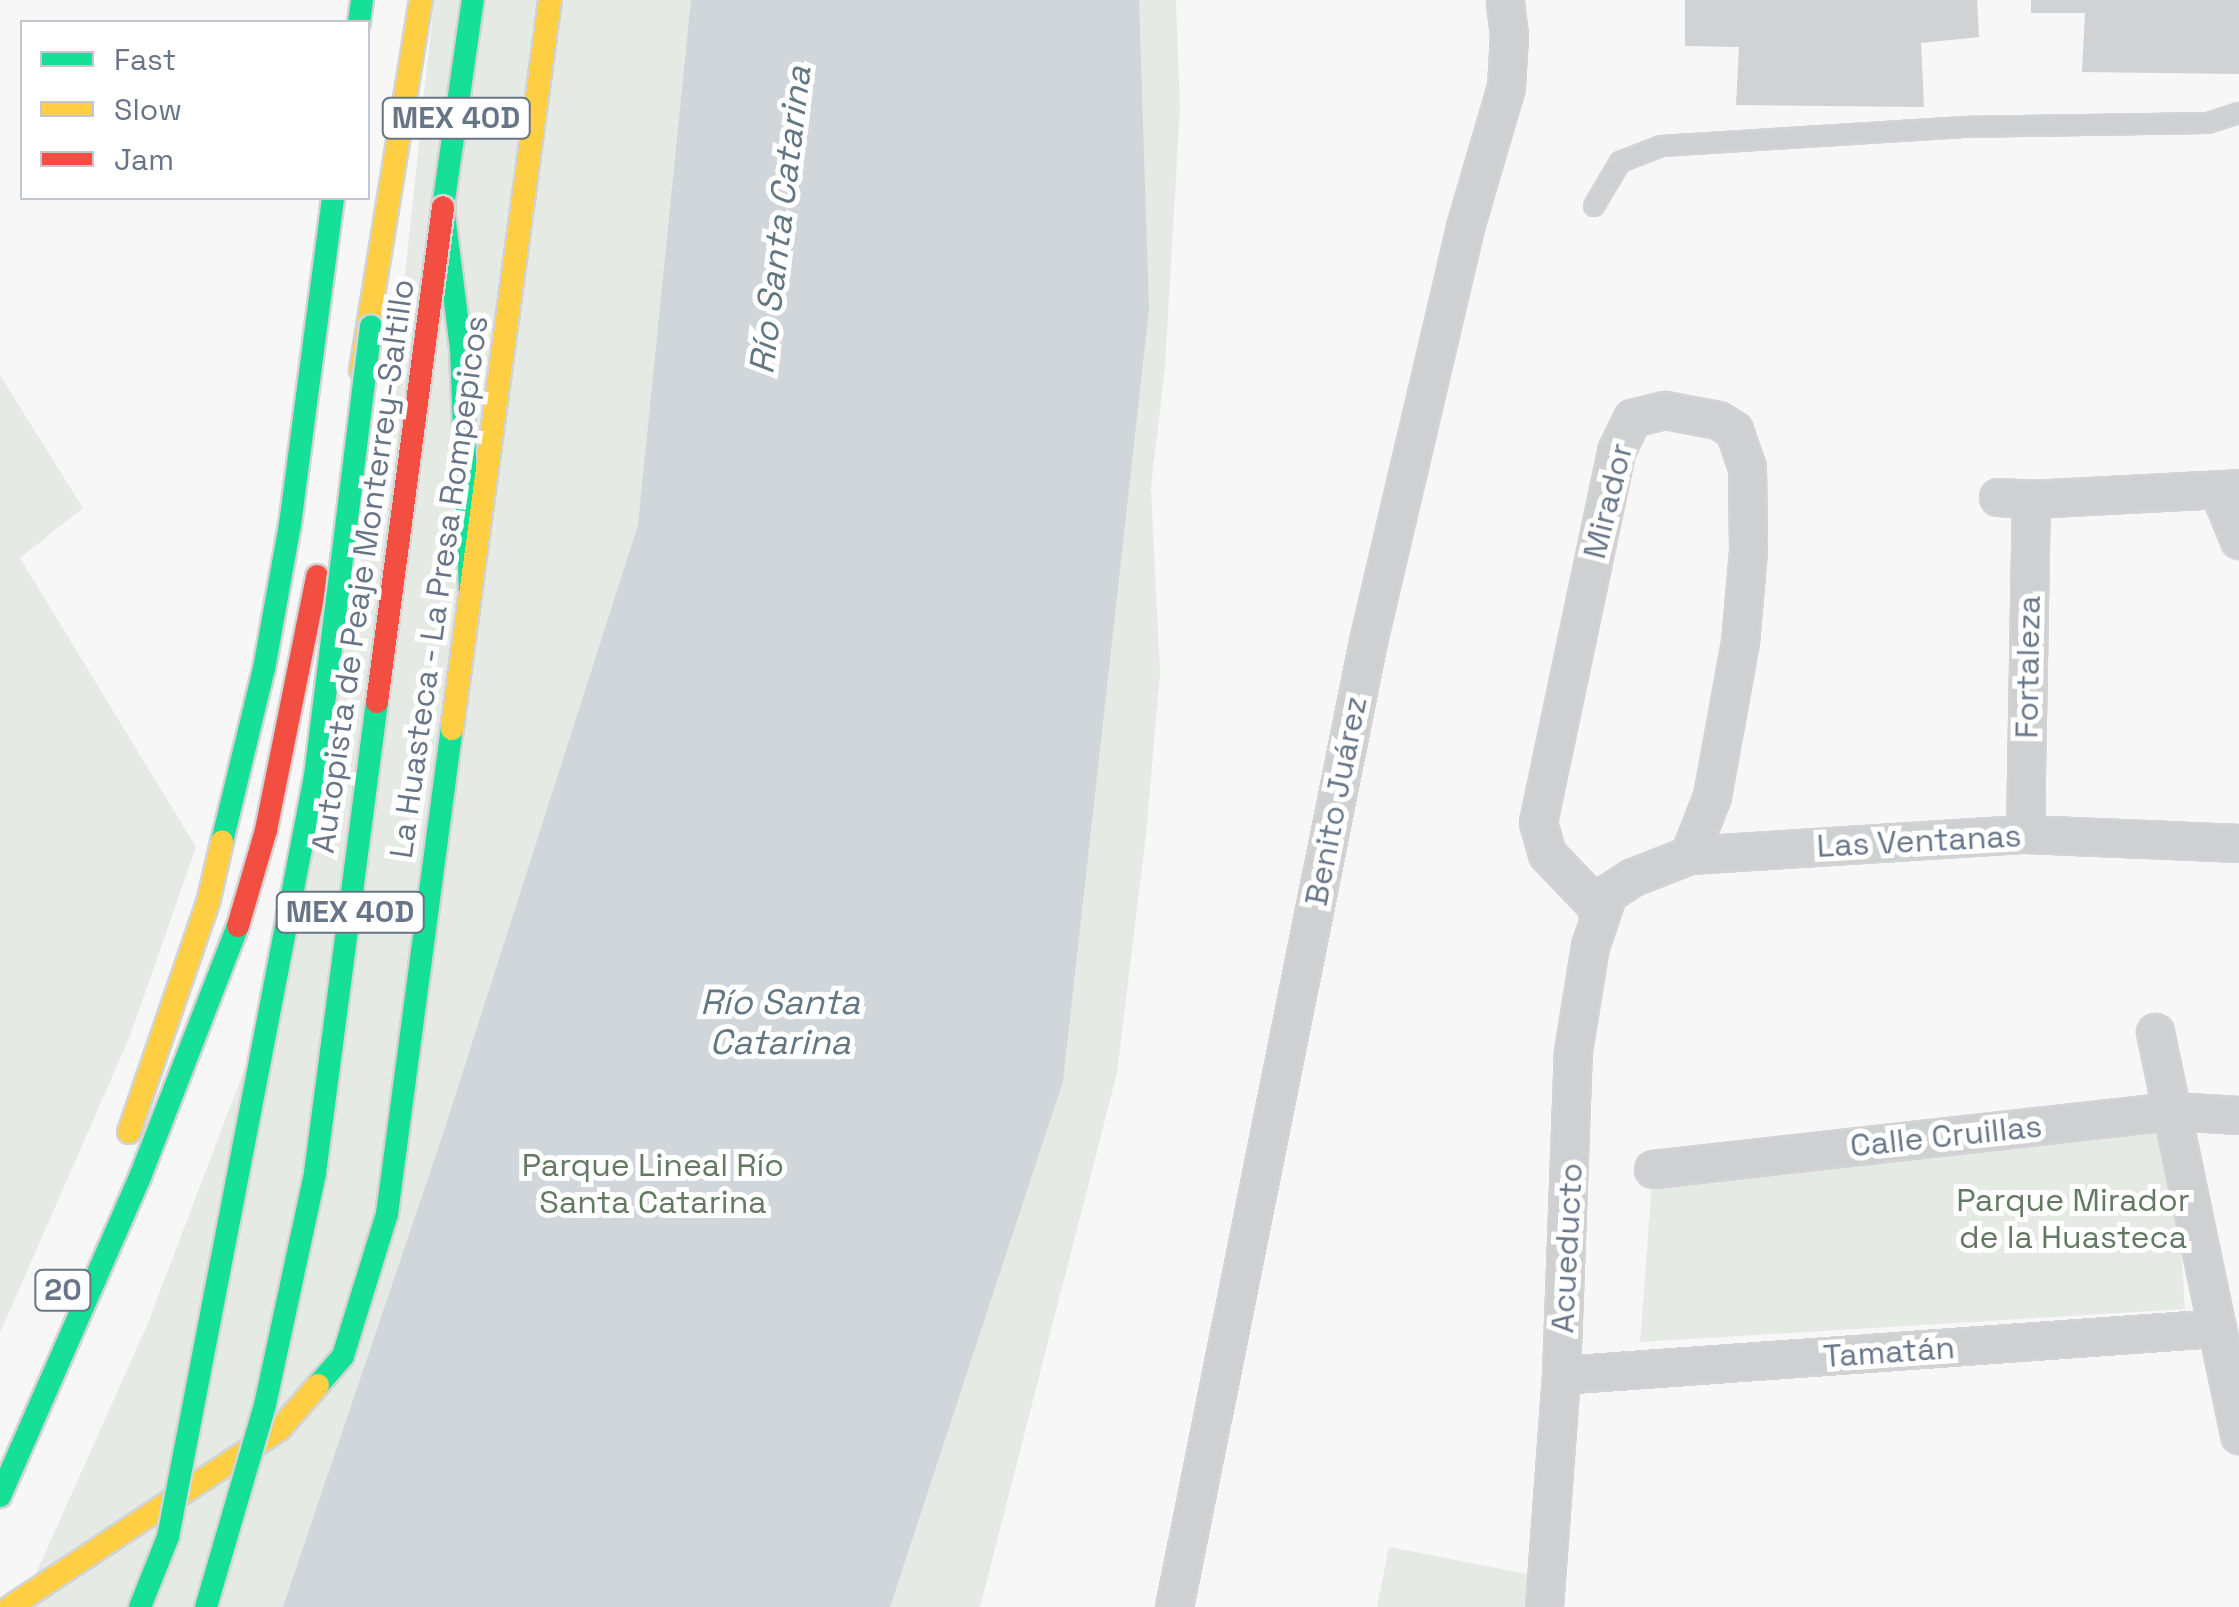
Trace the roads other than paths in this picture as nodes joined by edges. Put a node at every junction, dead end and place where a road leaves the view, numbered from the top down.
1 (420, 0) edge
2 (473, 0) edge
3 (550, 0) edge
4 (1505, 0) edge
5 (2239, 114) edge
6 (333, 200) edge
7 (1594, 206) dead end
8 (443, 207) junction
9 (372, 326) junction
10 (2229, 490) edge
11 (2239, 540) edge
12 (470, 593) junction
13 (2025, 834) junction
14 (2239, 843) edge
15 (1689, 854) junction
16 (1603, 904) junction
17 (2155, 1032) dead end
18 (2172, 1111) junction
19 (2239, 1115) edge
20 (122, 1150) dead end
21 (1653, 1169) dead end
22 (2226, 1345) edge
23 (1561, 1375) junction
24 (2239, 1435) edge
25 (0, 1496) edge
26 (10, 1607) edge
27 (140, 1607) edge
28 (206, 1607) edge
29 (1174, 1607) edge
30 (1544, 1607) edge

1 - 9 main road, MEX 40D
2 - 8 main road, Autopista de Peaje Monterrey-Saltillo / MEX 40D
3 - 12 main road, La Huasteca - La Presa Rompepicos
4 - 29 street, Benito Juárez
5 - 7 lane
6 - 20 main road
8 - 12 main road
8 - 28 main road, Autopista de Peaje Monterrey-Saltillo / MEX 40D, bridge
9 - 25 main road, MEX 40D
9 - 27 main road, Autopista de Peaje Monterrey-Saltillo / MEX 40D, bridge
10 - 11 street, Fortaleza
10 - 13 street, Fortaleza
12 - 26 main road, La Huasteca - La Presa Rompepicos
13 - 14 street, Las Ventanas
13 - 15 street, Las Ventanas
15 - 16 street, Las Ventanas
15 - 16 street, Mirador
16 - 23 street, Acueducto
17 - 18 street
18 - 19 street, Calle Cruillas
18 - 21 street, Calle Cruillas
18 - 22 street
22 - 23 street, Tamatán
22 - 24 street
23 - 30 street, Acueducto

